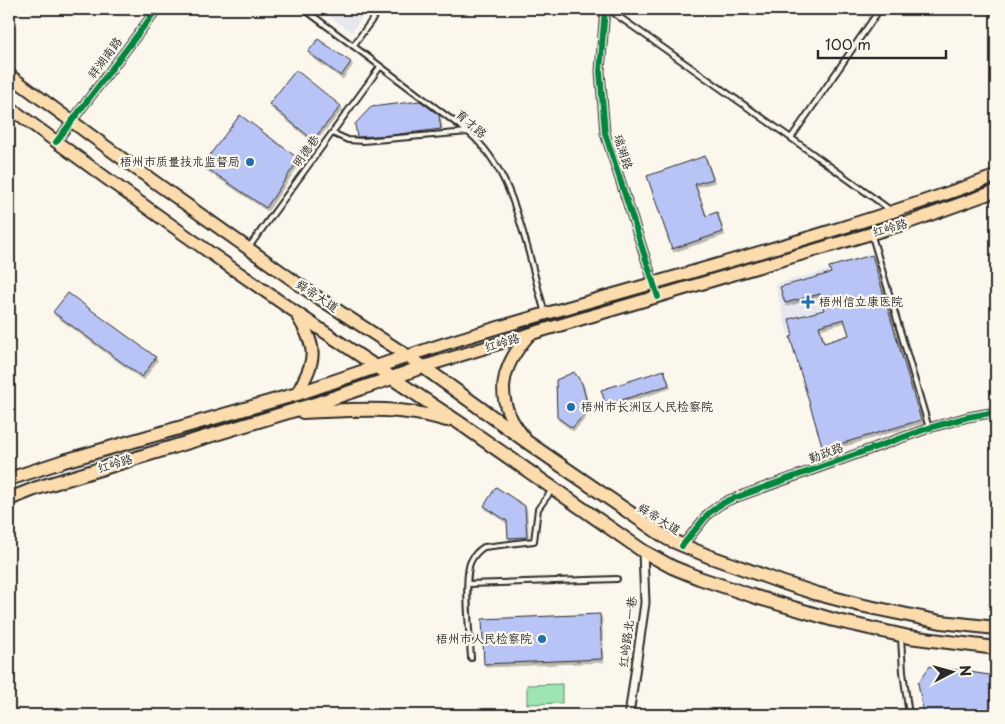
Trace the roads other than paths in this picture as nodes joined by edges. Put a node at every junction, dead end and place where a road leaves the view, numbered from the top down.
1 (157, 9) edge
2 (304, 9) edge
3 (380, 9) edge
4 (606, 9) edge
5 (880, 9) edge
6 (991, 9) edge
7 (996, 12) edge
8 (353, 46) junction
9 (380, 66) junction
10 (9, 75) edge
11 (9, 107) edge
12 (71, 121) junction
13 (468, 132) junction
14 (332, 133) junction
15 (792, 138) junction
16 (56, 142) junction
17 (996, 176) edge
18 (996, 191) edge
19 (893, 212) junction
20 (871, 234) junction
21 (248, 248) junction
22 (654, 283) junction
23 (658, 297) junction
24 (296, 314) junction
25 (545, 314) junction
26 (530, 334) junction
27 (408, 356) junction
28 (377, 367) junction
29 (422, 367) junction
30 (392, 378) junction
31 (297, 394) junction
32 (996, 412) edge
33 (283, 413) junction
34 (461, 424) junction
35 (929, 428) junction
36 (530, 444) junction
37 (9, 479) edge
38 (553, 488) junction
39 (9, 499) edge
40 (682, 546) junction
41 (643, 551) junction
42 (617, 579) dead end
43 (468, 584) junction
44 (996, 628) edge
45 (900, 635) junction
46 (996, 648) edge
47 (470, 658) dead end
48 (629, 715) edge
49 (909, 715) edge

1 - 12 street, 祥湖南路
2 - 8 lane, 育才路
3 - 8 lane
4 - 15 lane
4 - 22 street, 瑞湖路
5 - 15 lane
6 - 7 street
8 - 9 lane, 育才路
9 - 13 lane, 育才路
9 - 14 lane, 明德巷
10 - 12 main road, 舜帝大道
11 - 16 main road, 舜帝大道
12 - 16 street, 祥湖南路
12 - 21 main road, 舜帝大道
13 - 14 lane
13 - 25 lane, 育才路
14 - 21 lane, 明德巷
15 - 19 lane
16 - 24 main road, 舜帝大道
17 - 19 main road, 红岭路
18 - 20 main road, 红岭路
19 - 22 main road, 红岭路
20 - 23 main road, 红岭路
20 - 35 lane
21 - 27 main road, 舜帝大道
22 - 23 street, 瑞湖路
22 - 25 main road, 红岭路
23 - 26 main road, 红岭路
24 - 28 main road, 舜帝大道
24 - 31 main road
25 - 27 main road, 红岭路
26 - 29 main road, 红岭路
26 - 36 main road
27 - 28 highway, 红岭路
27 - 29 highway, 舜帝大道
28 - 30 highway
28 - 31 highway, 红岭路
29 - 30 highway, 红岭路
29 - 36 highway, 舜帝大道
30 - 33 highway, 红岭路
30 - 34 highway
31 - 37 highway, 红岭路
32 - 35 street, 勤政路
33 - 34 highway
33 - 39 highway, 红岭路
34 - 38 highway
35 - 40 street, 勤政路
36 - 40 highway, 舜帝大道
38 - 41 highway
38 - 43 lane
40 - 44 highway, 舜帝大道
41 - 45 highway
41 - 48 street, 红岭路北一巷
42 - 43 lane
43 - 47 lane
45 - 46 highway
45 - 49 lane

